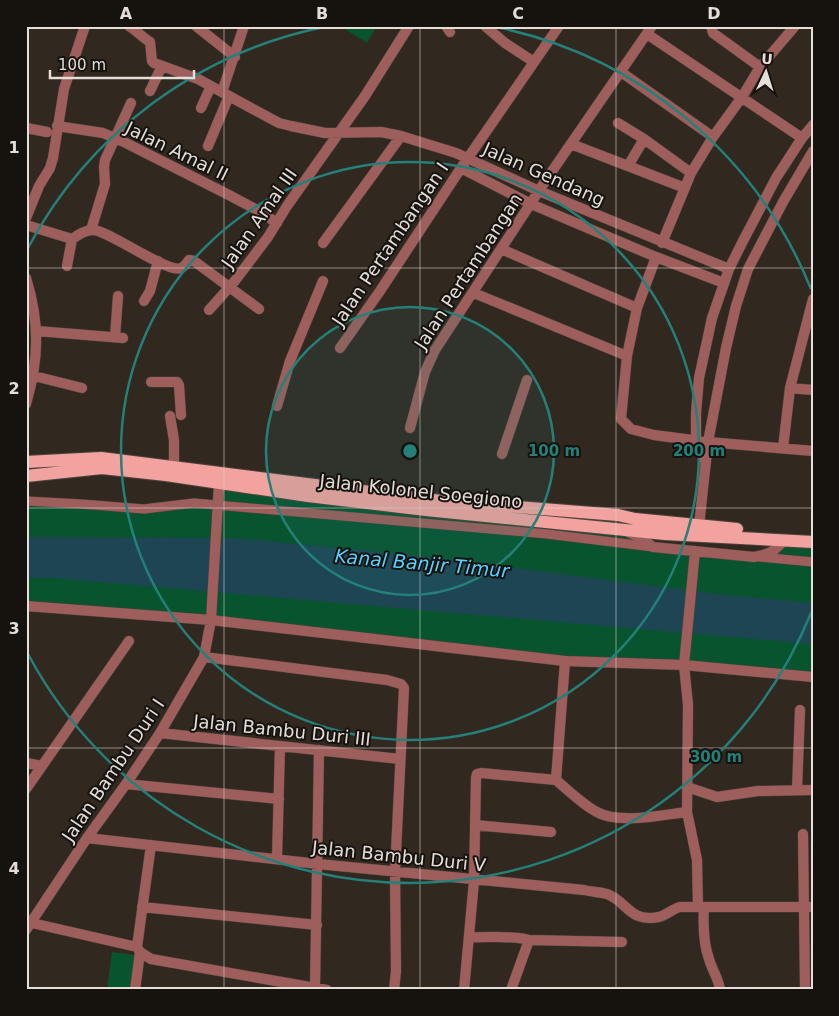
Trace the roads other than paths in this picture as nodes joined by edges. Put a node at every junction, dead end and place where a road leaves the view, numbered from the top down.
1 (85, 26) edge
2 (128, 26) edge
3 (196, 26) edge
4 (244, 26) edge
5 (409, 26) edge
6 (485, 26) edge
7 (559, 26) edge
8 (711, 26) edge
9 (795, 26) edge
10 (649, 30) edge
11 (234, 57) junction
12 (534, 62) junction
13 (162, 66) junction
14 (760, 67) junction
15 (621, 72) junction
16 (211, 86) junction
17 (150, 91) dead end
18 (225, 94) junction
19 (742, 97) junction
20 (130, 102) dead end
21 (202, 108) dead end
22 (618, 123) dead end
23 (813, 125) edge
24 (57, 126) junction
25 (26, 128) edge
26 (46, 132) dead end
27 (338, 134) junction
28 (399, 136) junction
29 (713, 137) junction
30 (115, 138) junction
31 (802, 138) junction
32 (644, 140) junction
33 (571, 144) junction
34 (208, 146) dead end
35 (813, 151) edge
36 (467, 158) junction
37 (628, 166) junction
38 (461, 168) junction
39 (691, 173) junction
40 (685, 188) junction
41 (539, 191) junction
42 (530, 204) junction
43 (26, 218) edge
44 (276, 223) junction
45 (26, 225) edge
46 (91, 230) junction
47 (72, 239) junction
48 (323, 243) dead end
49 (662, 243) junction
50 (501, 249) junction
51 (656, 257) junction
52 (158, 261) junction
53 (67, 266) dead end
54 (729, 269) junction
55 (26, 278) edge
56 (323, 281) dead end
57 (724, 283) junction
58 (229, 288) junction
59 (474, 293) junction
60 (118, 296) dead end
61 (813, 299) edge
62 (144, 301) dead end
63 (637, 308) junction
64 (259, 309) dead end
65 (209, 310) dead end
66 (37, 331) junction
67 (801, 341) junction
68 (813, 343) edge
69 (340, 348) dead end
70 (627, 356) junction
71 (34, 376) junction
72 (527, 380) dead end
73 (151, 382) dead end
74 (82, 388) dead end
75 (790, 388) junction
76 (813, 390) edge
77 (26, 404) edge
78 (277, 406) dead end
79 (410, 428) dead end
80 (696, 440) junction
81 (708, 442) junction
82 (783, 448) junction
83 (813, 451) edge
84 (502, 454) dead end
85 (26, 462) edge
86 (705, 462) junction
87 (174, 468) junction
88 (26, 476) edge
89 (220, 483) junction
90 (26, 502) edge
91 (217, 505) junction
92 (699, 526) junction
93 (625, 530) junction
94 (813, 534) edge
95 (784, 540) junction
96 (813, 542) edge
97 (653, 547) junction
98 (695, 555) junction
99 (754, 556) junction
100 (813, 562) edge
101 (26, 606) edge
102 (210, 623) junction
103 (129, 641) dead end
104 (205, 653) junction
105 (565, 661) junction
106 (684, 664) junction
107 (813, 677) edge
108 (800, 710) dead end
109 (160, 733) junction
110 (280, 746) junction
111 (319, 750) junction
112 (400, 759) junction
113 (26, 763) edge
114 (42, 766) junction
115 (556, 780) junction
116 (126, 784) junction
117 (687, 787) junction
118 (26, 789) edge
119 (797, 790) junction
120 (813, 790) edge
121 (279, 799) junction
122 (687, 812) junction
123 (475, 825) junction
124 (551, 832) dead end
125 (803, 834) dead end
126 (87, 838) junction
127 (151, 845) junction
128 (277, 860) junction
129 (318, 864) junction
130 (395, 872) junction
131 (474, 881) junction
132 (808, 906) edge
133 (142, 907) junction
134 (701, 907) junction
135 (317, 925) junction
136 (29, 927) edge
137 (470, 937) junction
138 (529, 940) junction
139 (622, 942) dead end
140 (138, 950) junction
141 (805, 987) dead end
142 (315, 988) junction
143 (135, 990) edge
144 (327, 990) edge
145 (394, 990) edge
146 (464, 990) edge
147 (511, 990) edge
148 (720, 990) edge

1 - 24 street
2 - 13 street
3 - 11 street
4 - 11 street
5 - 27 street, Jalan Amal III
6 - 12 street
7 - 12 street, Jalan Gendang
8 - 14 street
9 - 14 street
10 - 15 street, Jalan Pertambangan
10 - 19 street
11 - 18 street
12 - 36 street, Jalan Gendang
13 - 16 street
13 - 17 street
14 - 19 street
15 - 29 street
15 - 33 street, Jalan Pertambangan
16 - 18 street
16 - 21 street
18 - 27 street
18 - 34 street
19 - 29 street
19 - 31 street
20 - 30 street
22 - 32 street
23 - 31 street
24 - 30 street, Jalan Amal II
24 - 43 street
25 - 26 street
27 - 28 street
27 - 44 street, Jalan Amal III
28 - 36 street
28 - 48 street
29 - 39 street
30 - 44 street, Jalan Amal II
30 - 46 street
31 - 54 street
32 - 37 street
32 - 39 street
33 - 37 street
33 - 41 street, Jalan Pertambangan
35 - 81 street
36 - 38 street, Jalan Pertambangan I
36 - 41 street, Jalan Gendang
37 - 40 street
38 - 42 street, Jalan Gendang
38 - 69 street, Jalan Pertambangan I
39 - 40 street
40 - 49 street
41 - 42 street, Jalan Pertambangan
41 - 49 street, Jalan Gendang
42 - 50 street, Jalan Pertambangan
42 - 51 street, Jalan Gendang
44 - 58 street, Jalan Amal III
45 - 47 street
46 - 47 street
46 - 52 street, Jalan Amal III
47 - 53 street
49 - 54 street, Jalan Gendang
50 - 59 street, Jalan Pertambangan
50 - 63 street
51 - 57 street, Jalan Gendang
51 - 63 street
52 - 58 street, Jalan Amal III
52 - 62 street
54 - 57 street
55 - 66 street
56 - 78 street
57 - 80 street
58 - 64 street
58 - 65 street
59 - 70 street
59 - 79 street, Jalan Pertambangan
60 - 66 street
61 - 67 street
63 - 70 street
66 - 71 street
67 - 68 street
67 - 75 street
70 - 80 street
71 - 74 street
71 - 77 street
72 - 84 street
73 - 87 street
75 - 76 street
75 - 82 street
80 - 81 street
80 - 86 street
81 - 82 street
81 - 86 street
82 - 83 street
85 - 87 main road, Jalan Kolonel Soegiono
86 - 92 street
87 - 92 main road, Jalan Kolonel Soegiono
88 - 89 main road, Jalan Kolonel Soegiono
89 - 91 street, Jalan Bambu Duri I
89 - 93 main road, Jalan Kolonel Soegiono
90 - 91 street
91 - 97 street
91 - 102 street, Jalan Bambu Duri I
92 - 94 main road, Jalan Kolonel Soegiono
93 - 95 main road, Jalan Kolonel Soegiono
93 - 97 street
95 - 96 main road, Jalan Kolonel Soegiono
95 - 99 street
97 - 98 street
98 - 99 street
98 - 106 street
99 - 100 street
101 - 102 street
102 - 104 street, Jalan Bambu Duri I
102 - 105 street
103 - 114 street
104 - 109 street, Jalan Bambu Duri I
104 - 112 street
105 - 106 street
105 - 115 street
106 - 107 street
106 - 117 street
108 - 119 street
109 - 110 street, Jalan Bambu Duri III
109 - 116 street, Jalan Bambu Duri I
110 - 111 street, Jalan Bambu Duri III
110 - 121 street
111 - 112 street, Jalan Bambu Duri III
111 - 129 street
112 - 130 street
113 - 114 street
114 - 118 street
115 - 122 street
115 - 123 street
116 - 121 street
116 - 126 street, Jalan Bambu Duri I
117 - 119 street
117 - 122 street
119 - 120 street
121 - 128 street
122 - 134 street
123 - 124 street
123 - 131 street
125 - 132 street
126 - 127 street, Jalan Bambu Duri V
126 - 136 street, Jalan Bambu Duri I
127 - 128 street, Jalan Bambu Duri V
127 - 133 street
128 - 129 street, Jalan Bambu Duri V
129 - 130 street, Jalan Bambu Duri V
129 - 135 street
130 - 131 street, Jalan Bambu Duri V
130 - 145 street
131 - 134 street, Jalan Bambu Duri V
131 - 137 street
132 - 134 street, Jalan Bambu Duri V
132 - 141 street
133 - 135 street
133 - 140 street
134 - 148 street
135 - 142 street
136 - 140 street
137 - 138 street
137 - 146 street
138 - 139 street
138 - 147 street
140 - 142 street
140 - 143 street
142 - 144 street

